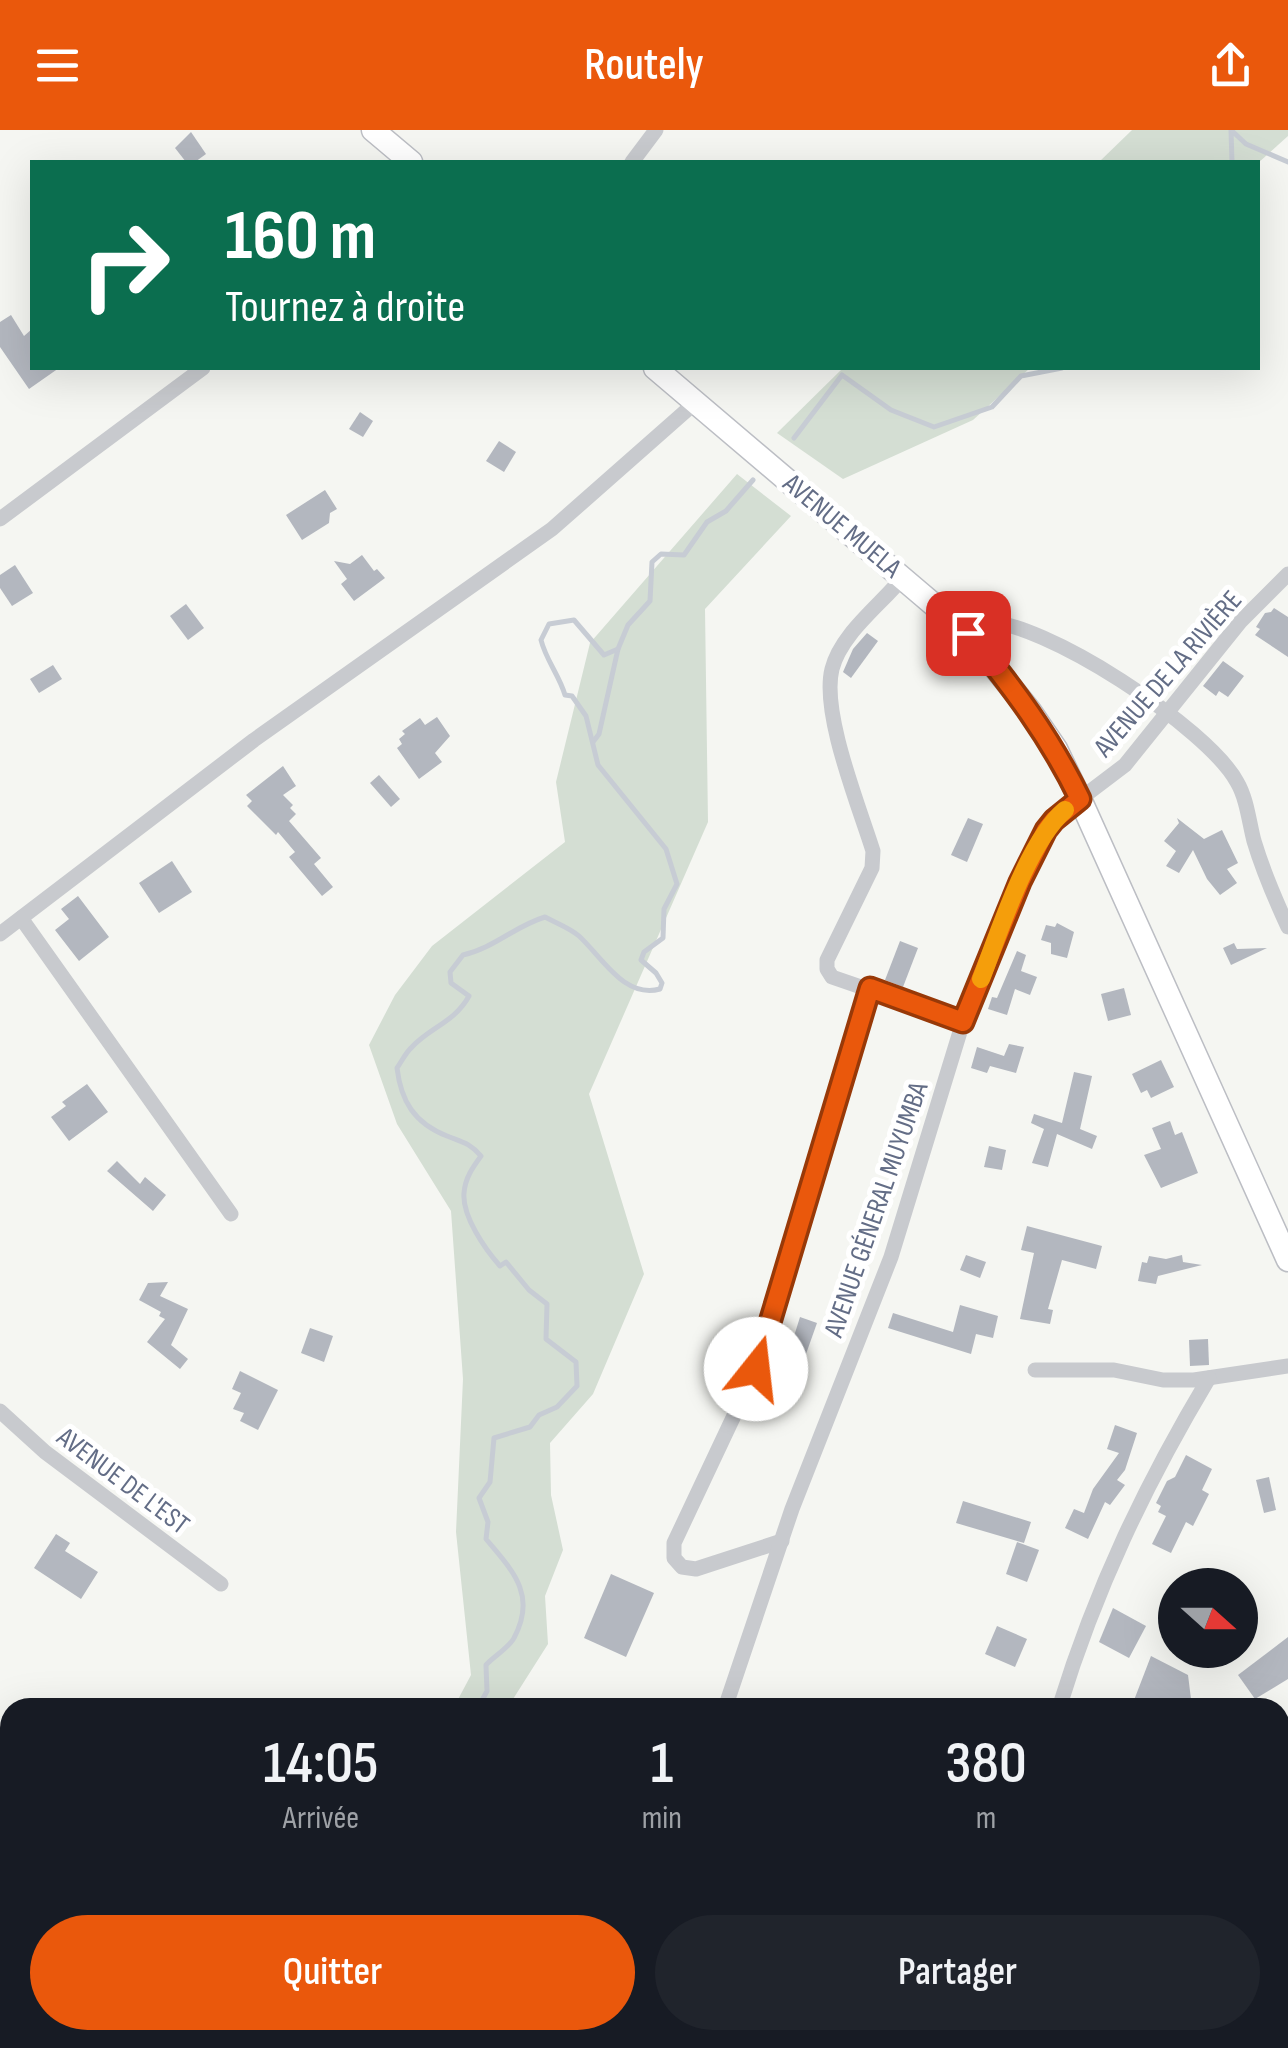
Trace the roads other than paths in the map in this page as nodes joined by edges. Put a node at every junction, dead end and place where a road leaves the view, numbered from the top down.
1 (373, 130) edge
2 (656, 130) edge
3 (409, 160) edge
4 (634, 160) edge
5 (201, 370) edge
6 (657, 370) edge
7 (696, 402) junction
8 (0, 519) edge
9 (1288, 574) edge
10 (904, 576) junction
11 (968, 633) junction
12 (1165, 712) junction
13 (1080, 799) junction
14 (21, 918) junction
15 (1288, 927) edge
16 (0, 934) edge
17 (870, 988) junction
18 (963, 1022) junction
19 (231, 1214) dead end
20 (1288, 1260) edge
21 (1288, 1366) edge
22 (1035, 1370) dead end
23 (1209, 1378) junction
24 (0, 1412) edge
25 (782, 1541) junction
26 (221, 1584) dead end
27 (729, 1698) edge
28 (1062, 1698) edge

1 - 3 street
2 - 4 street
5 - 8 street
6 - 7 street, AVENUE MUELA
7 - 10 street, AVENUE MUELA
7 - 14 street
9 - 12 street, AVENUE DE LA RIVIÈRE
10 - 11 street, AVENUE MUELA
10 - 17 street
11 - 12 street
11 - 13 street, AVENUE MUELA
12 - 13 street, AVENUE DE LA RIVIÈRE
12 - 15 street
13 - 18 street, AVENUE GÉNERAL MUYUMBA
13 - 20 street, AVENUE MUELA
14 - 16 street
14 - 19 street
17 - 18 street
17 - 25 street
18 - 25 street, AVENUE GÉNERAL MUYUMBA
21 - 23 street
22 - 23 street
23 - 28 street
24 - 26 street, AVENUE DE L'EST
25 - 27 street, AVENUE GÉNERAL MUYUMBA

